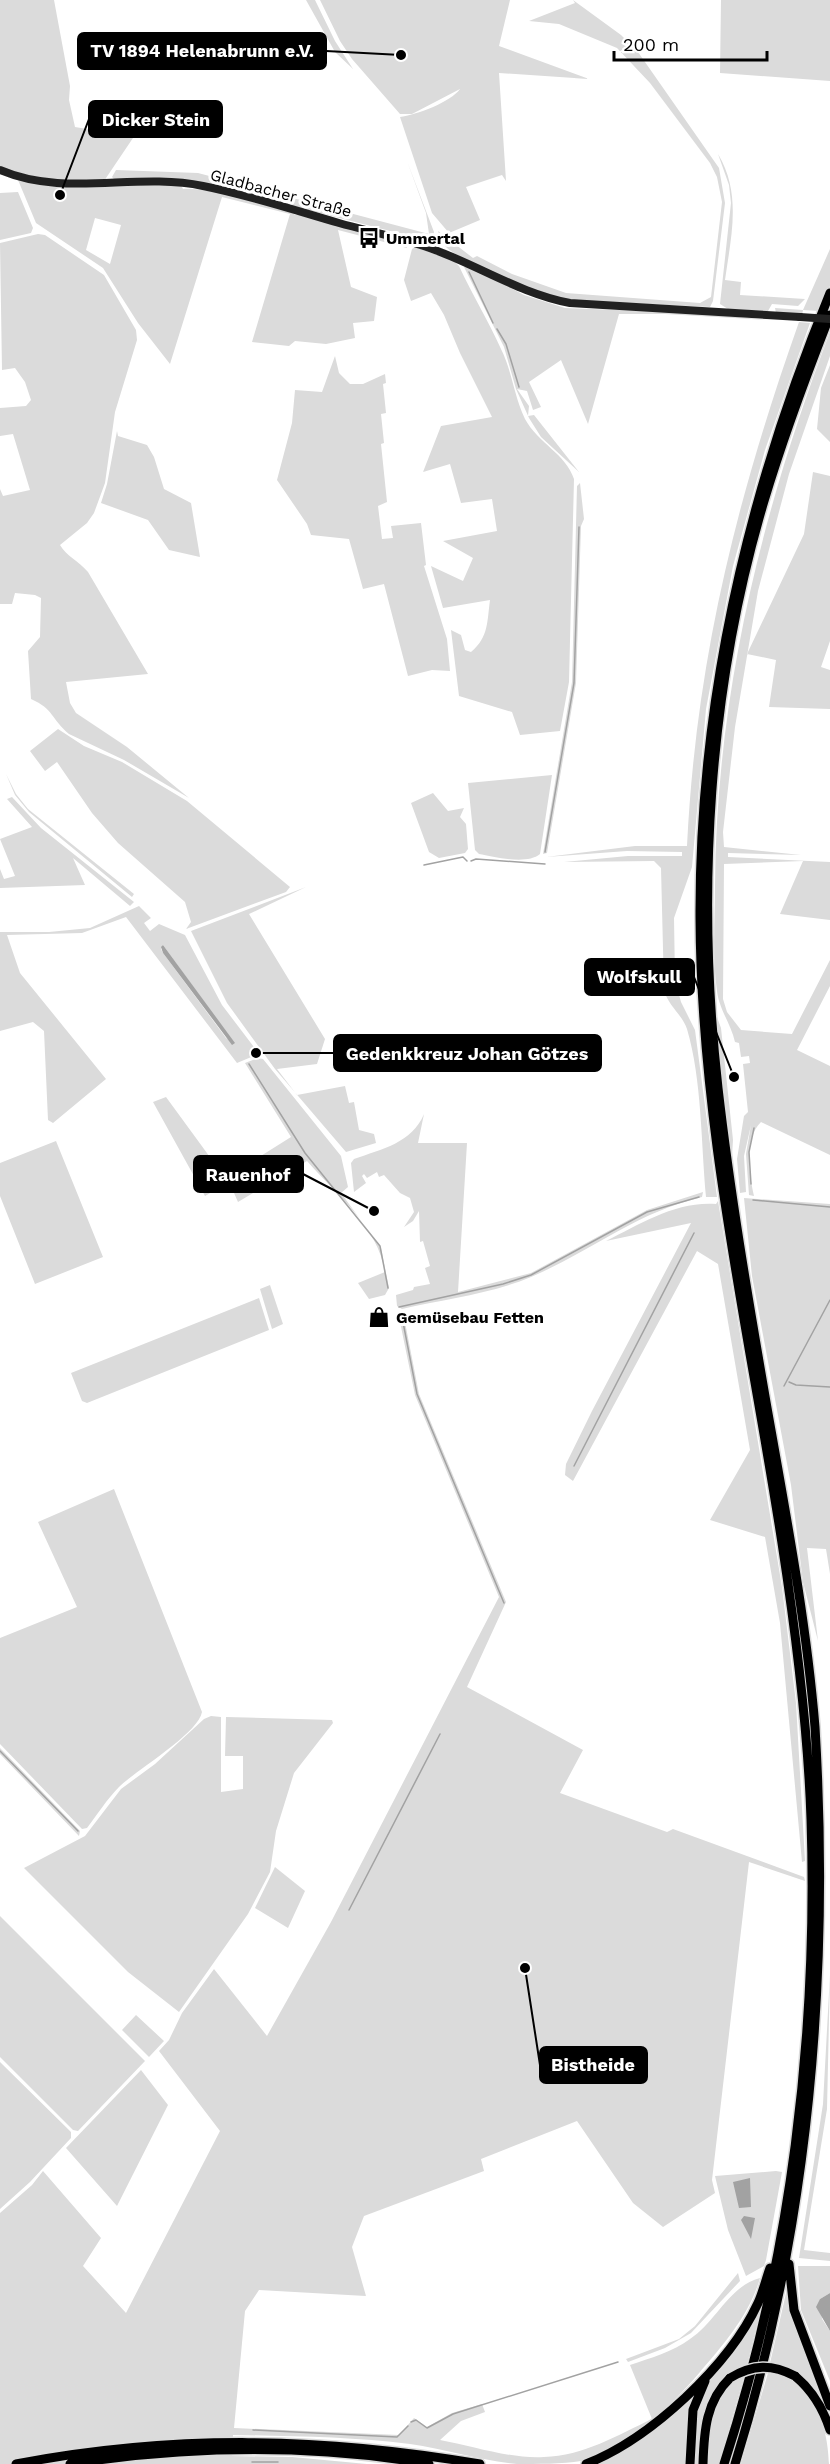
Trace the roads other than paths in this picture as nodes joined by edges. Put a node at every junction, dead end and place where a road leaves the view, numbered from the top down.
1 (0, 170) edge
2 (830, 293) edge
3 (830, 317) edge
4 (781, 2235) junction
5 (789, 2253) junction
6 (719, 2359) junction
7 (830, 2406) edge
8 (830, 2430) edge
9 (418, 2463) edge
10 (16, 2464) edge
11 (70, 2464) edge
12 (429, 2464) edge
13 (480, 2464) edge
14 (586, 2464) edge
15 (690, 2464) edge
16 (703, 2464) edge
17 (724, 2464) edge
18 (735, 2464) edge

1 - 3 main road, Gladbacher Straße, bridge
2 - 4 highway
3 - 5 highway
4 - 6 highway
4 - 17 highway
5 - 7 highway
5 - 18 highway
6 - 14 highway
6 - 15 highway
8 - 16 highway, bridge
9 - 11 highway
9 - 12 highway
10 - 13 highway

